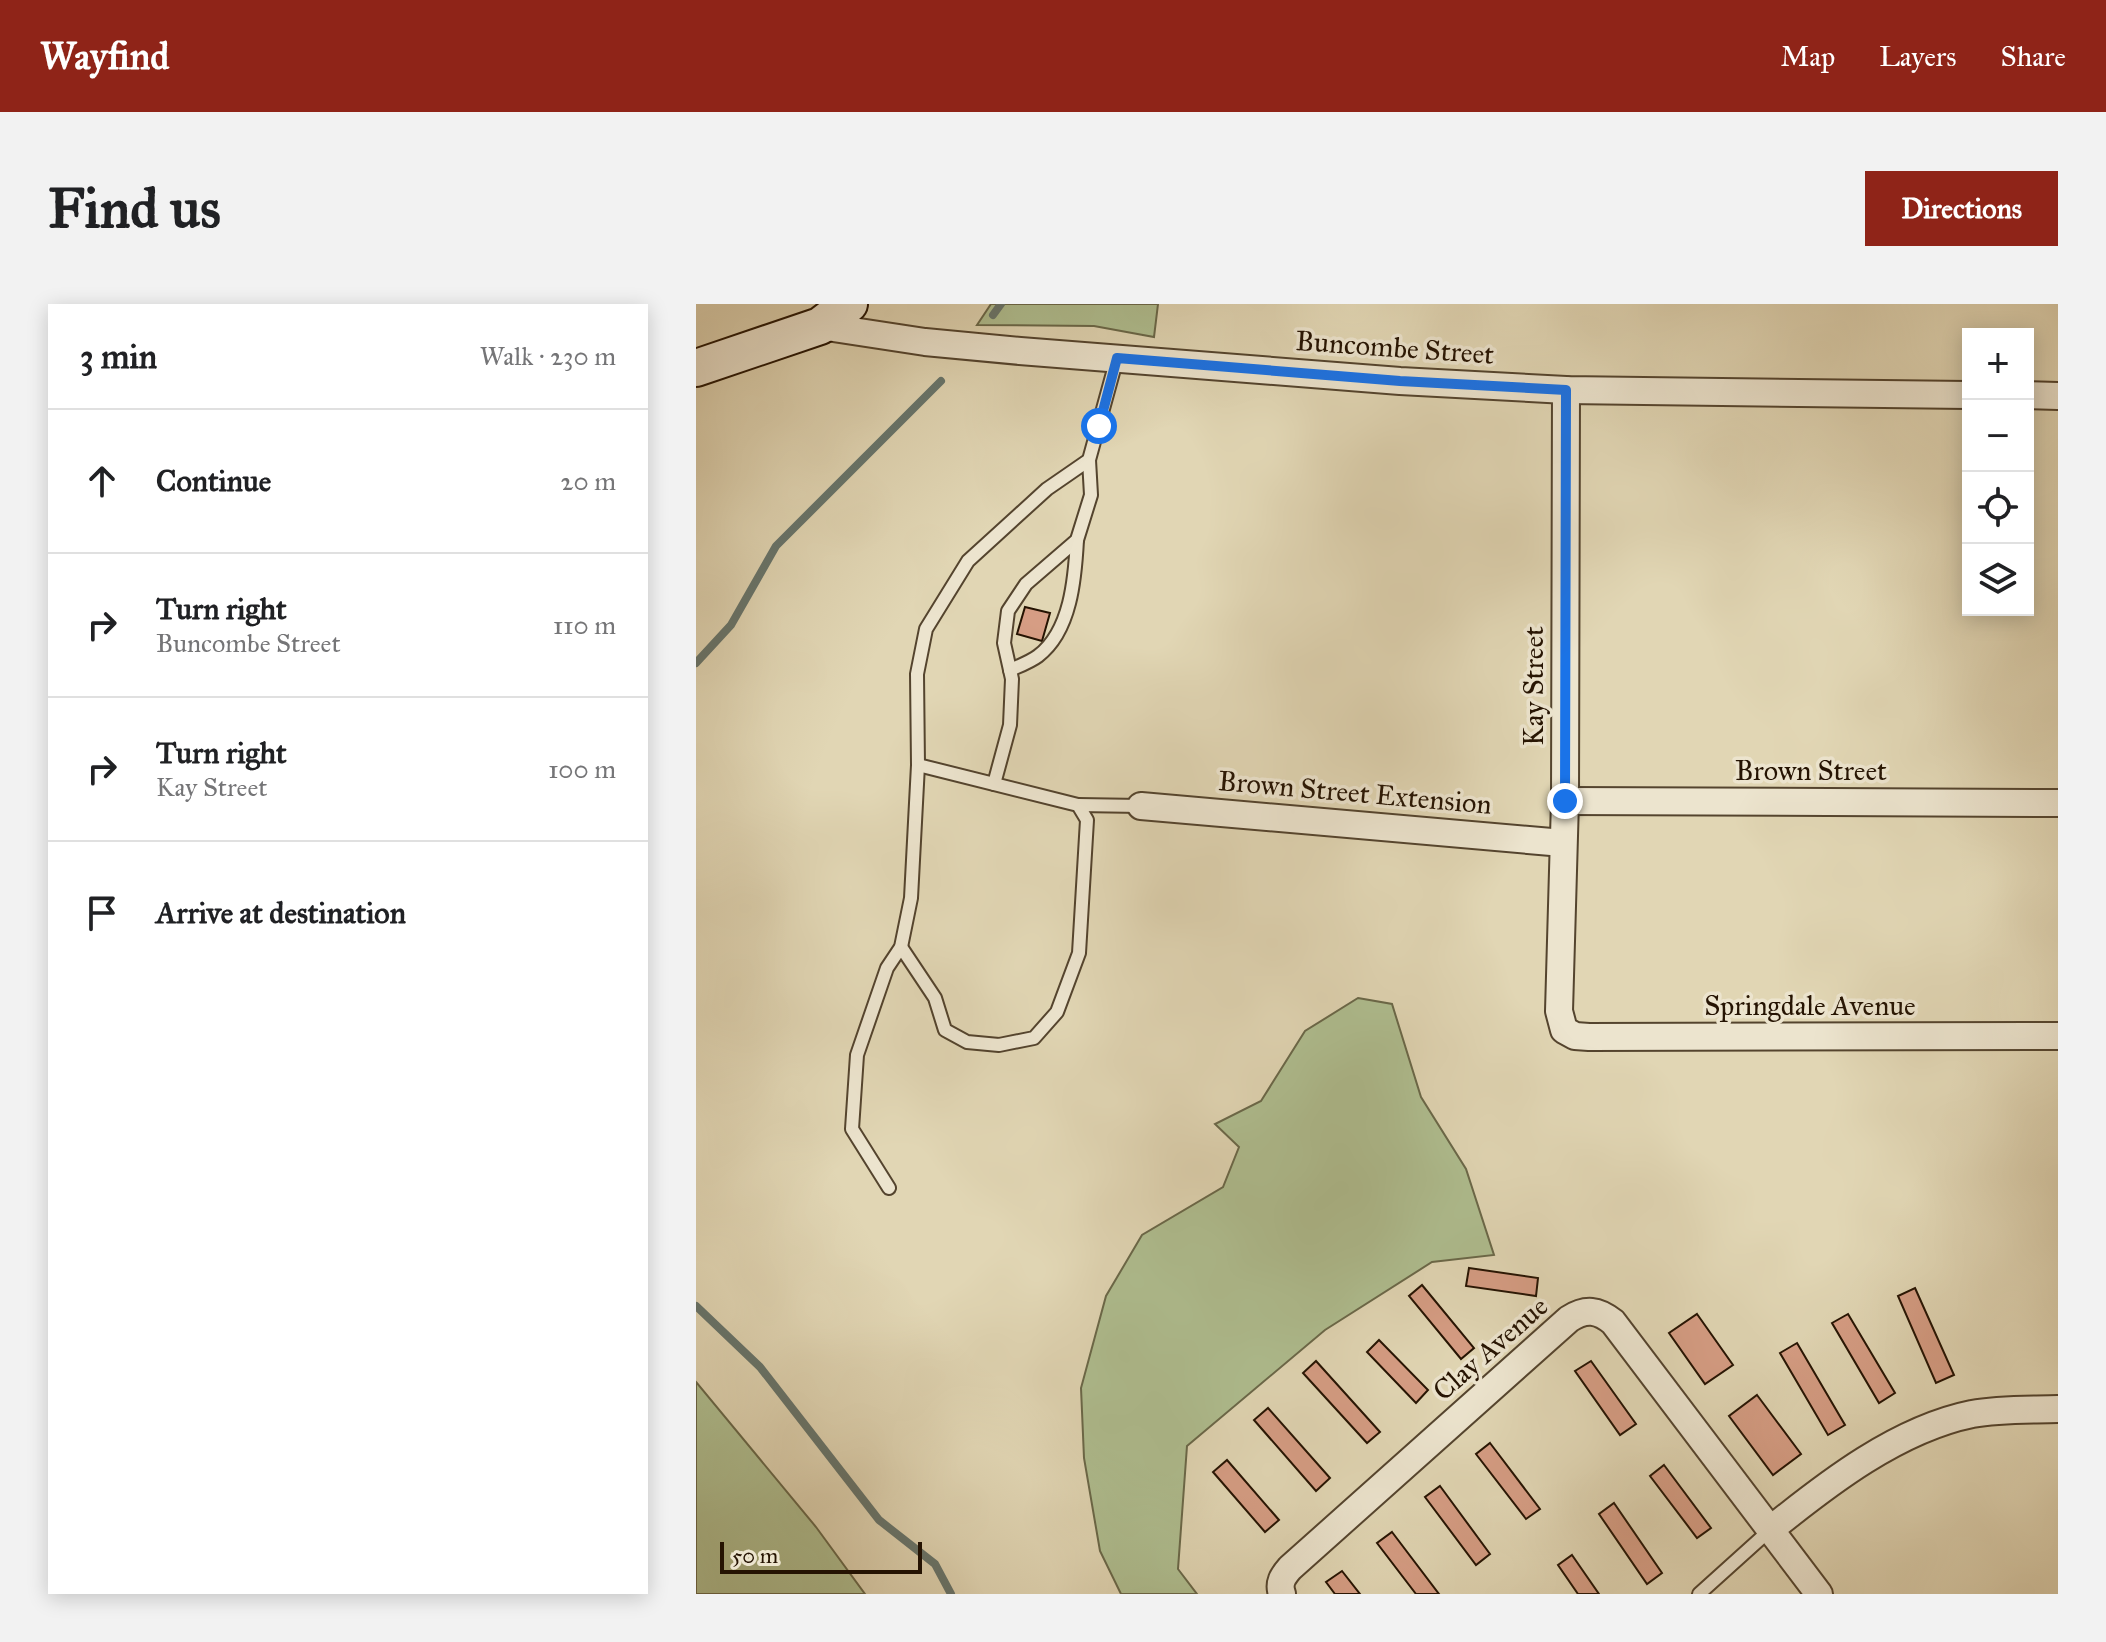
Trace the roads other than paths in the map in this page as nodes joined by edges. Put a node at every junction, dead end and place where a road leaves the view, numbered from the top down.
1 (849, 304) edge
2 (820, 326) junction
3 (1117, 358) junction
4 (696, 368) edge
5 (1566, 390) junction
6 (1962, 395) edge
7 (2034, 395) edge
8 (2058, 396) edge
9 (1089, 460) junction
10 (1077, 540) junction
11 (1010, 670) junction
12 (918, 765) junction
13 (994, 784) junction
14 (1565, 801) junction
15 (2058, 803) edge
16 (1078, 805) junction
17 (1141, 806) joint
18 (1563, 843) junction
19 (901, 947) junction
20 (1564, 1030) joint
21 (2058, 1036) edge
22 (889, 1188) dead end
23 (2058, 1409) edge
24 (1770, 1530) junction
25 (1282, 1594) edge
26 (1699, 1594) edge
27 (1819, 1594) edge

1 - 2 street
2 - 3 street, Buncombe Street
2 - 4 street
3 - 5 street, Buncombe Street
3 - 9 lane
5 - 6 street, Buncombe Street
5 - 14 street, Kay Street
7 - 8 street
9 - 10 lane
9 - 12 lane
10 - 11 lane
10 - 11 lane
11 - 13 lane
12 - 13 lane
12 - 19 lane
13 - 16 lane
14 - 15 street, Brown Street
14 - 18 street, Kay Street
16 - 17 lane
16 - 19 lane
17 - 18 street, Brown Street Extension
18 - 20 street, Kay Street
19 - 22 lane
20 - 21 street, Springdale Avenue
23 - 24 street
24 - 25 street, Clay Avenue
24 - 26 lane
24 - 27 street, Clay Avenue

